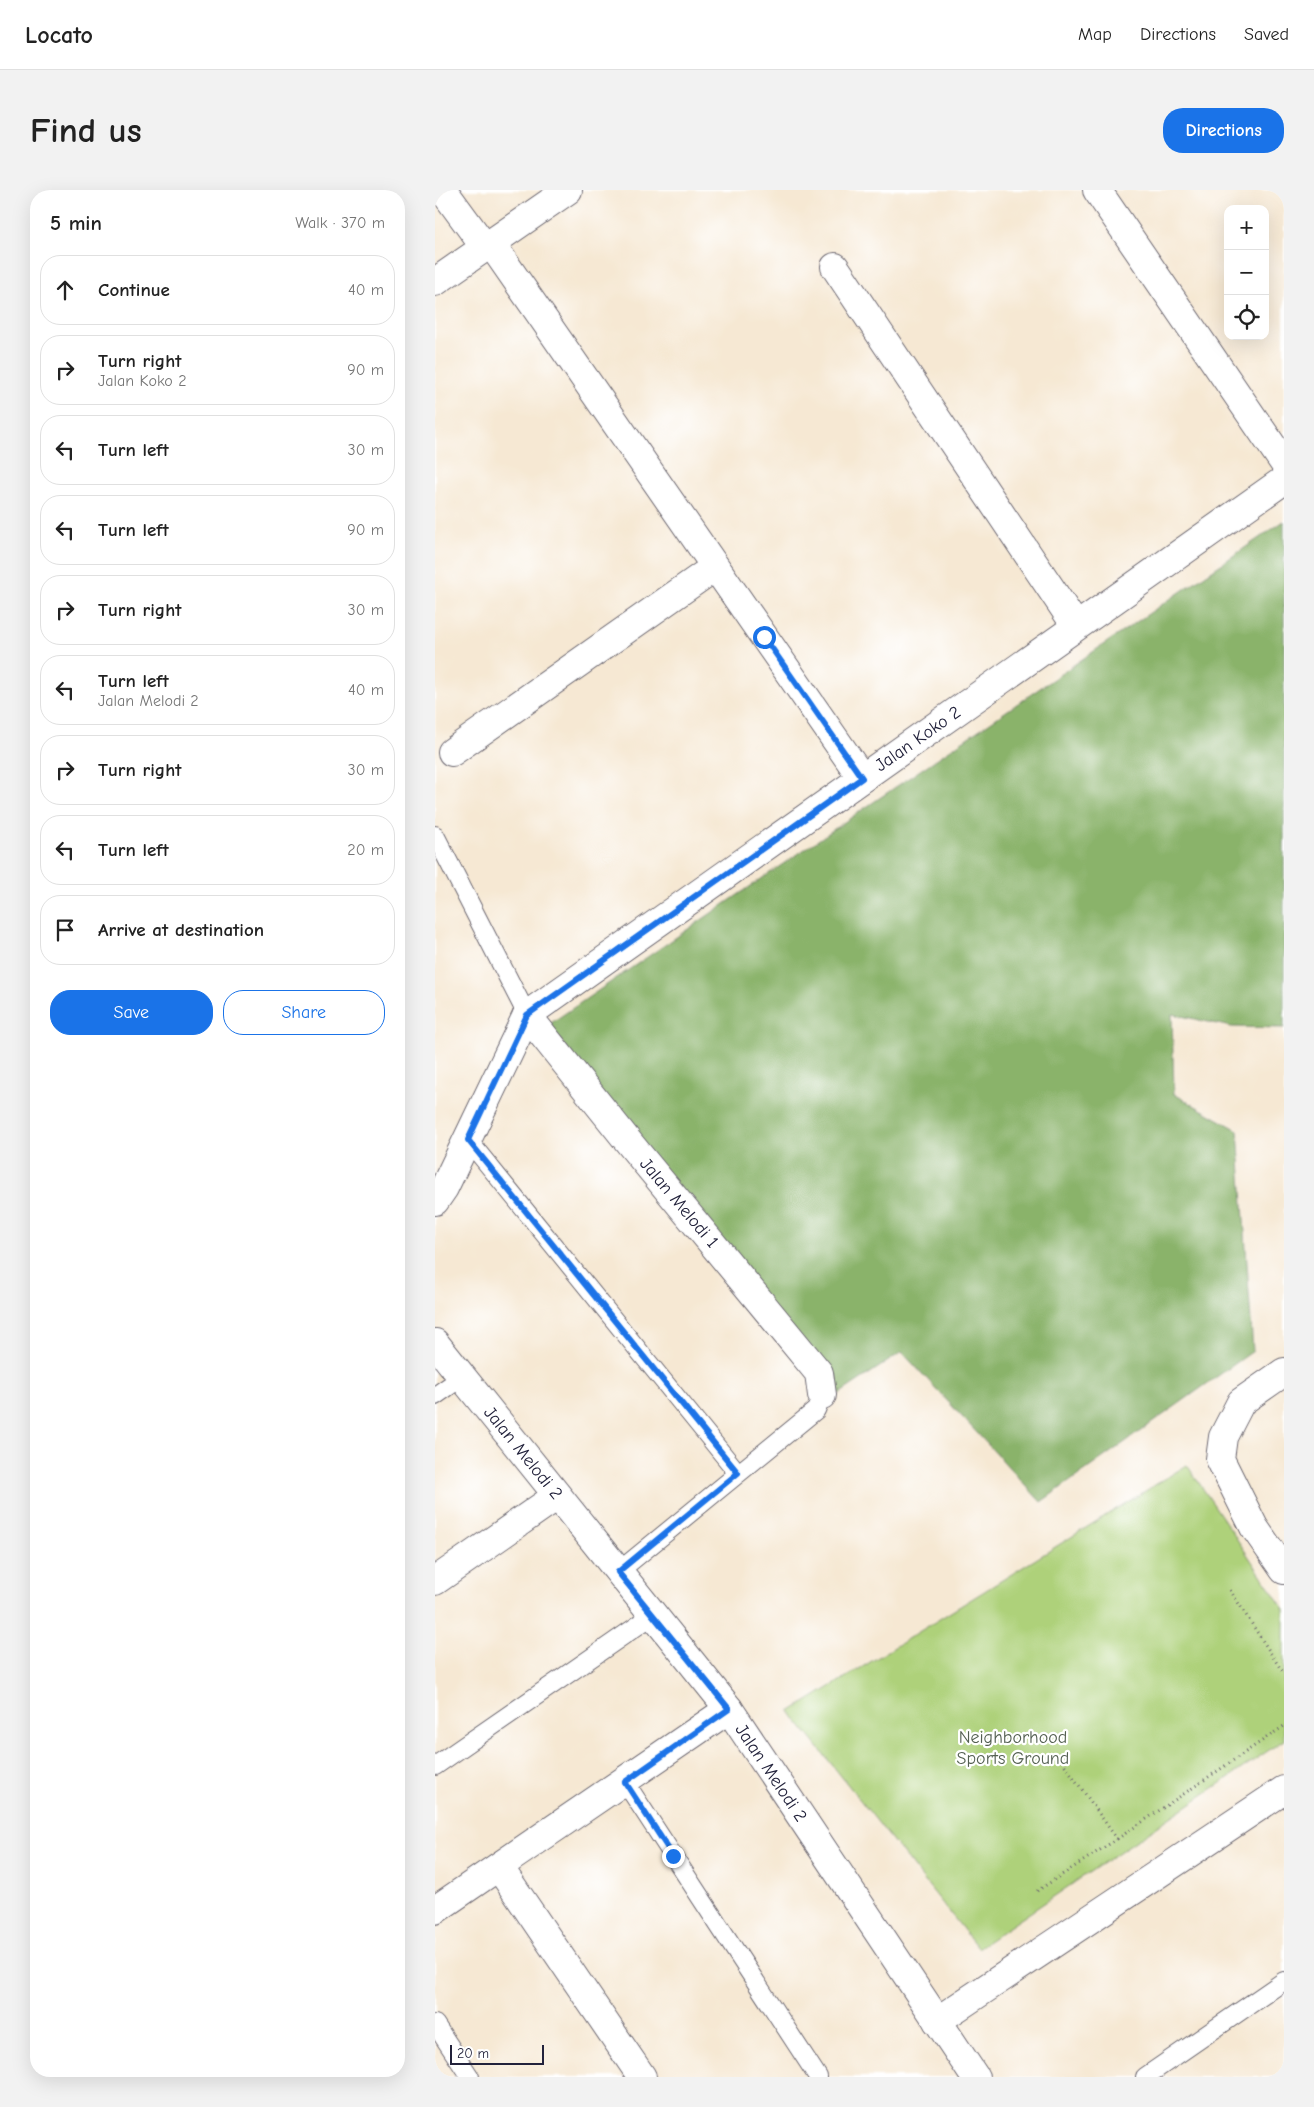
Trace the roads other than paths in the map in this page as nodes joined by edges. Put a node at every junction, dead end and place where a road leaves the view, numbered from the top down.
1 (443, 190) edge
2 (568, 190) edge
3 (1097, 190) edge
4 (487, 244) junction
5 (835, 267) dead end
6 (435, 282) edge
7 (1284, 463) edge
8 (1284, 480) edge
9 (715, 567) junction
10 (1076, 626) junction
11 (453, 752) dead end
12 (862, 778) junction
13 (435, 835) edge
14 (527, 1015) junction
15 (468, 1140) junction
16 (438, 1187) edge
17 (435, 1343) edge
18 (1284, 1372) edge
19 (462, 1377) junction
20 (822, 1395) joint
21 (435, 1396) edge
22 (738, 1473) junction
23 (557, 1496) junction
24 (1284, 1570) edge
25 (618, 1572) junction
26 (435, 1581) edge
27 (653, 1614) junction
28 (729, 1709) junction
29 (435, 1766) edge
30 (625, 1782) junction
31 (1284, 1790) edge
32 (499, 1867) junction
33 (435, 1910) edge
34 (1284, 1981) edge
35 (937, 2022) junction
36 (435, 2024) edge
37 (470, 2077) edge
38 (642, 2077) edge
39 (818, 2077) edge
40 (975, 2077) edge
41 (1145, 2077) edge

1 - 4 street
2 - 4 street
3 - 7 street
4 - 6 street
4 - 9 street
5 - 10 street
8 - 10 street, Jalan Koko 2
9 - 11 street
9 - 12 street
10 - 12 street, Jalan Koko 2
12 - 14 street, Jalan Koko 2
13 - 14 lane
14 - 15 street
14 - 20 street, Jalan Melodi 1
15 - 16 street
15 - 22 lane
17 - 19 street, Jalan Melodi 2
18 - 24 street
19 - 21 lane
19 - 23 street, Jalan Melodi 2
20 - 22 lane
22 - 25 lane
23 - 25 street, Jalan Melodi 2
23 - 26 street
25 - 27 street, Jalan Melodi 2
27 - 28 street, Jalan Melodi 2
27 - 29 lane
28 - 30 street
28 - 35 street, Jalan Melodi 2
30 - 32 street
30 - 39 lane
31 - 35 street
32 - 33 street
32 - 38 street
34 - 41 lane
35 - 40 street, Jalan Melodi 2
36 - 37 lane

